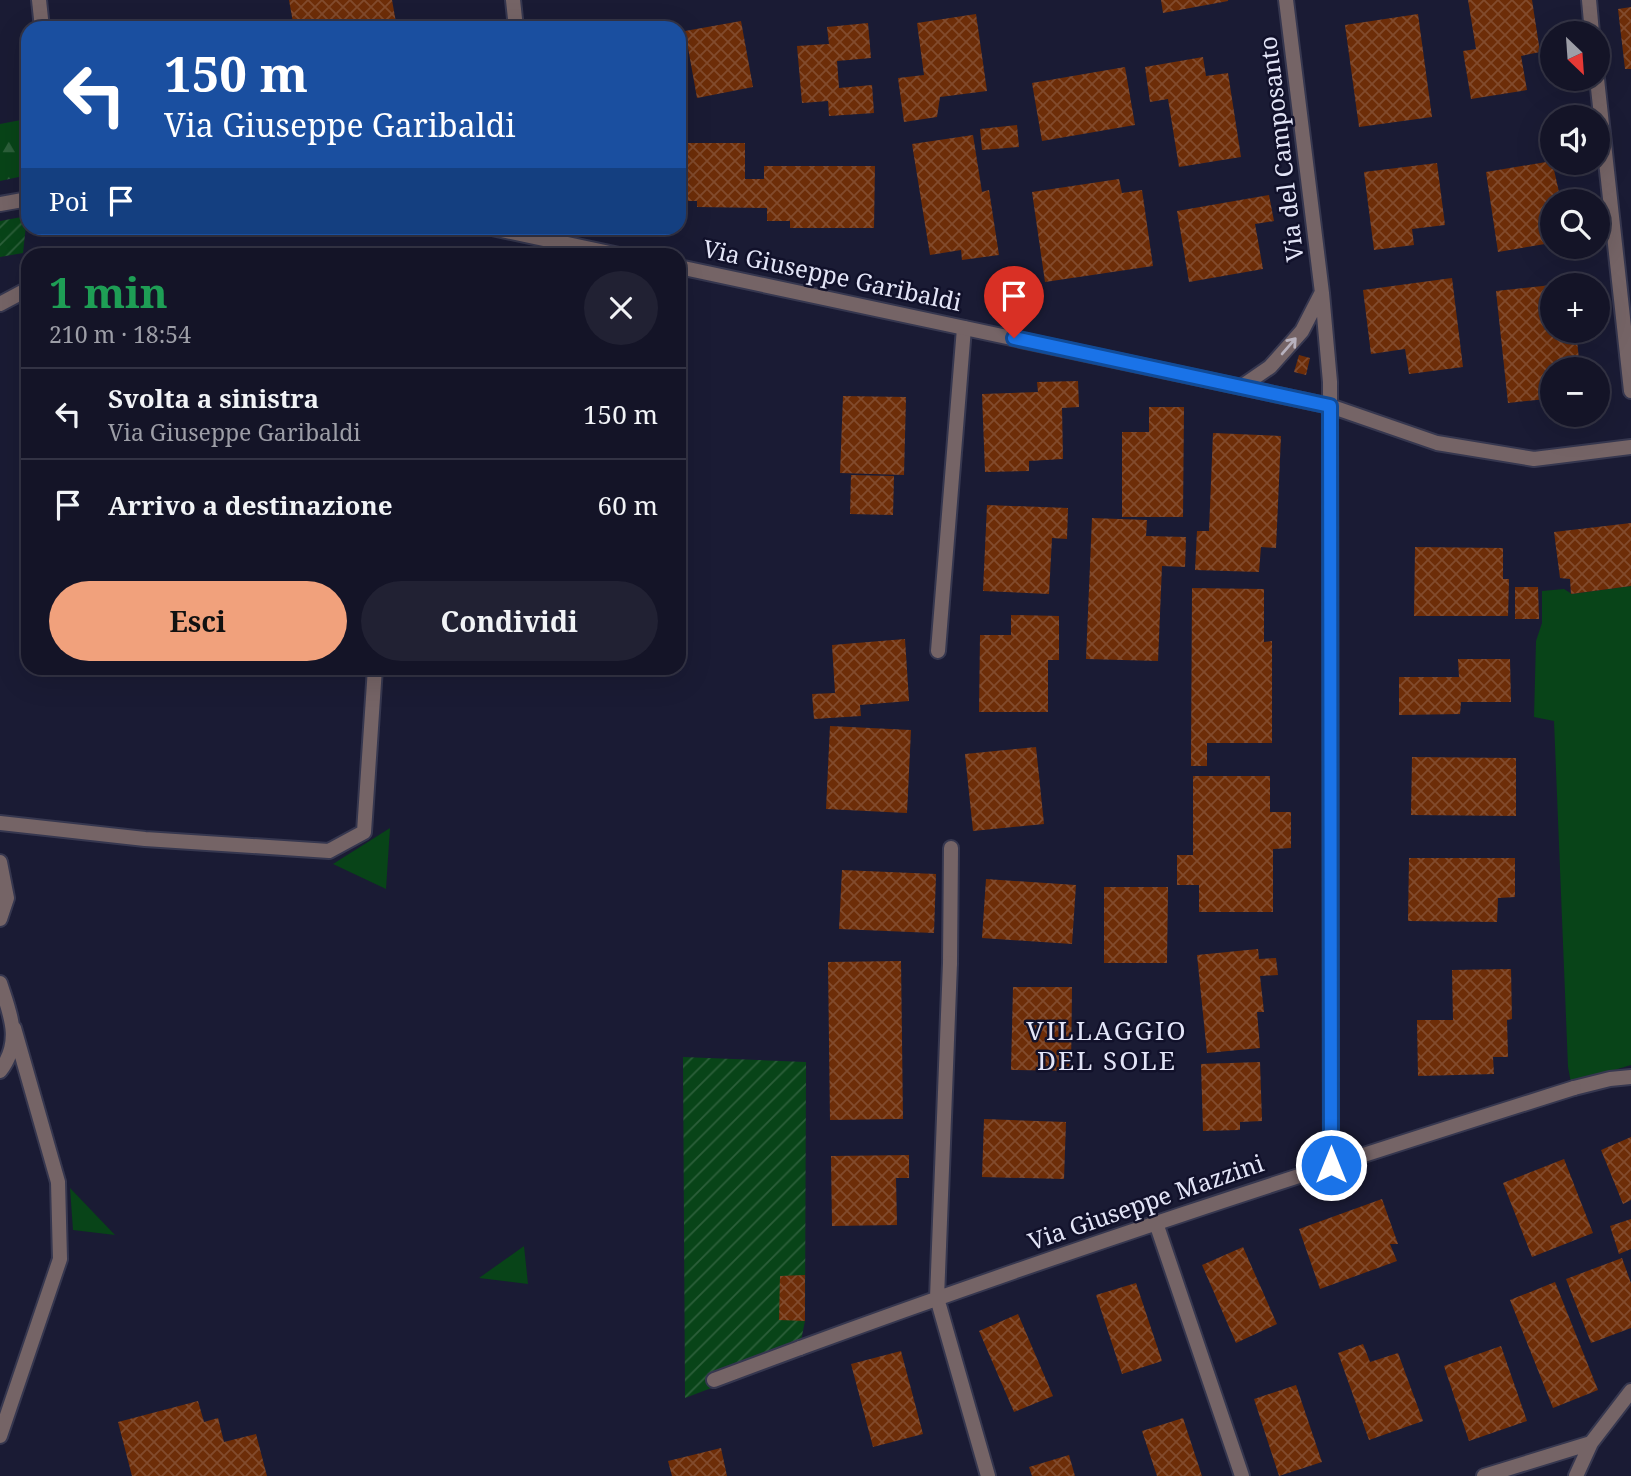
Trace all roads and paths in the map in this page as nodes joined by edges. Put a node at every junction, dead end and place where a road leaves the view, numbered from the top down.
1 (39, 0) edge
2 (515, 0) edge
3 (1286, 0) edge
4 (1589, 0) edge
5 (41, 21) edge
6 (516, 21) edge
7 (1591, 21) edge
8 (1598, 91) edge
9 (21, 200) edge
10 (0, 204) edge
11 (547, 235) edge
12 (595, 248) edge
13 (686, 268) edge
14 (21, 293) edge
15 (1322, 293) junction
16 (0, 304) edge
17 (964, 328) junction
18 (1241, 387) junction
19 (1631, 391) edge
20 (1330, 406) junction
21 (1631, 447) edge
22 (938, 651) dead end
23 (375, 675) edge
24 (0, 822) edge
25 (951, 848) dead end
26 (0, 862) edge
27 (0, 919) edge
28 (0, 983) edge
29 (14, 1028) junction
30 (0, 1070) edge
31 (1631, 1077) edge
32 (1331, 1165) junction
33 (1156, 1223) junction
34 (937, 1298) junction
35 (714, 1380) dead end
36 (1631, 1391) edge
37 (0, 1436) edge
38 (1591, 1443) junction
39 (988, 1476) edge
40 (1242, 1476) edge
41 (1484, 1476) edge
42 (1576, 1476) edge

1 - 5 street
2 - 6 street
3 - 15 street, Via del Camposanto
4 - 7 street
8 - 19 street
9 - 10 street
11 - 12 street
13 - 17 street, Via Giuseppe Garibaldi
14 - 16 street
18 -> 15 street, Via del Camposanto
15 - 20 street, Via del Camposanto
17 - 18 street, Via Giuseppe Garibaldi
17 - 22 street
18 - 20 street, Via Giuseppe Garibaldi
20 - 21 street, Via Giuseppe Garibaldi
20 - 32 street, Via del Camposanto
23 - 24 street
25 - 34 street
26 - 27 street
28 - 29 street
29 - 30 street
29 - 37 street
31 - 32 street, Via Giuseppe Mazzini
32 - 33 street, Via Giuseppe Mazzini
33 - 34 street, Via Giuseppe Mazzini
33 - 40 street
34 - 35 street, Via Giuseppe Mazzini
34 - 39 street
36 - 38 street
38 - 41 street
38 - 42 street

